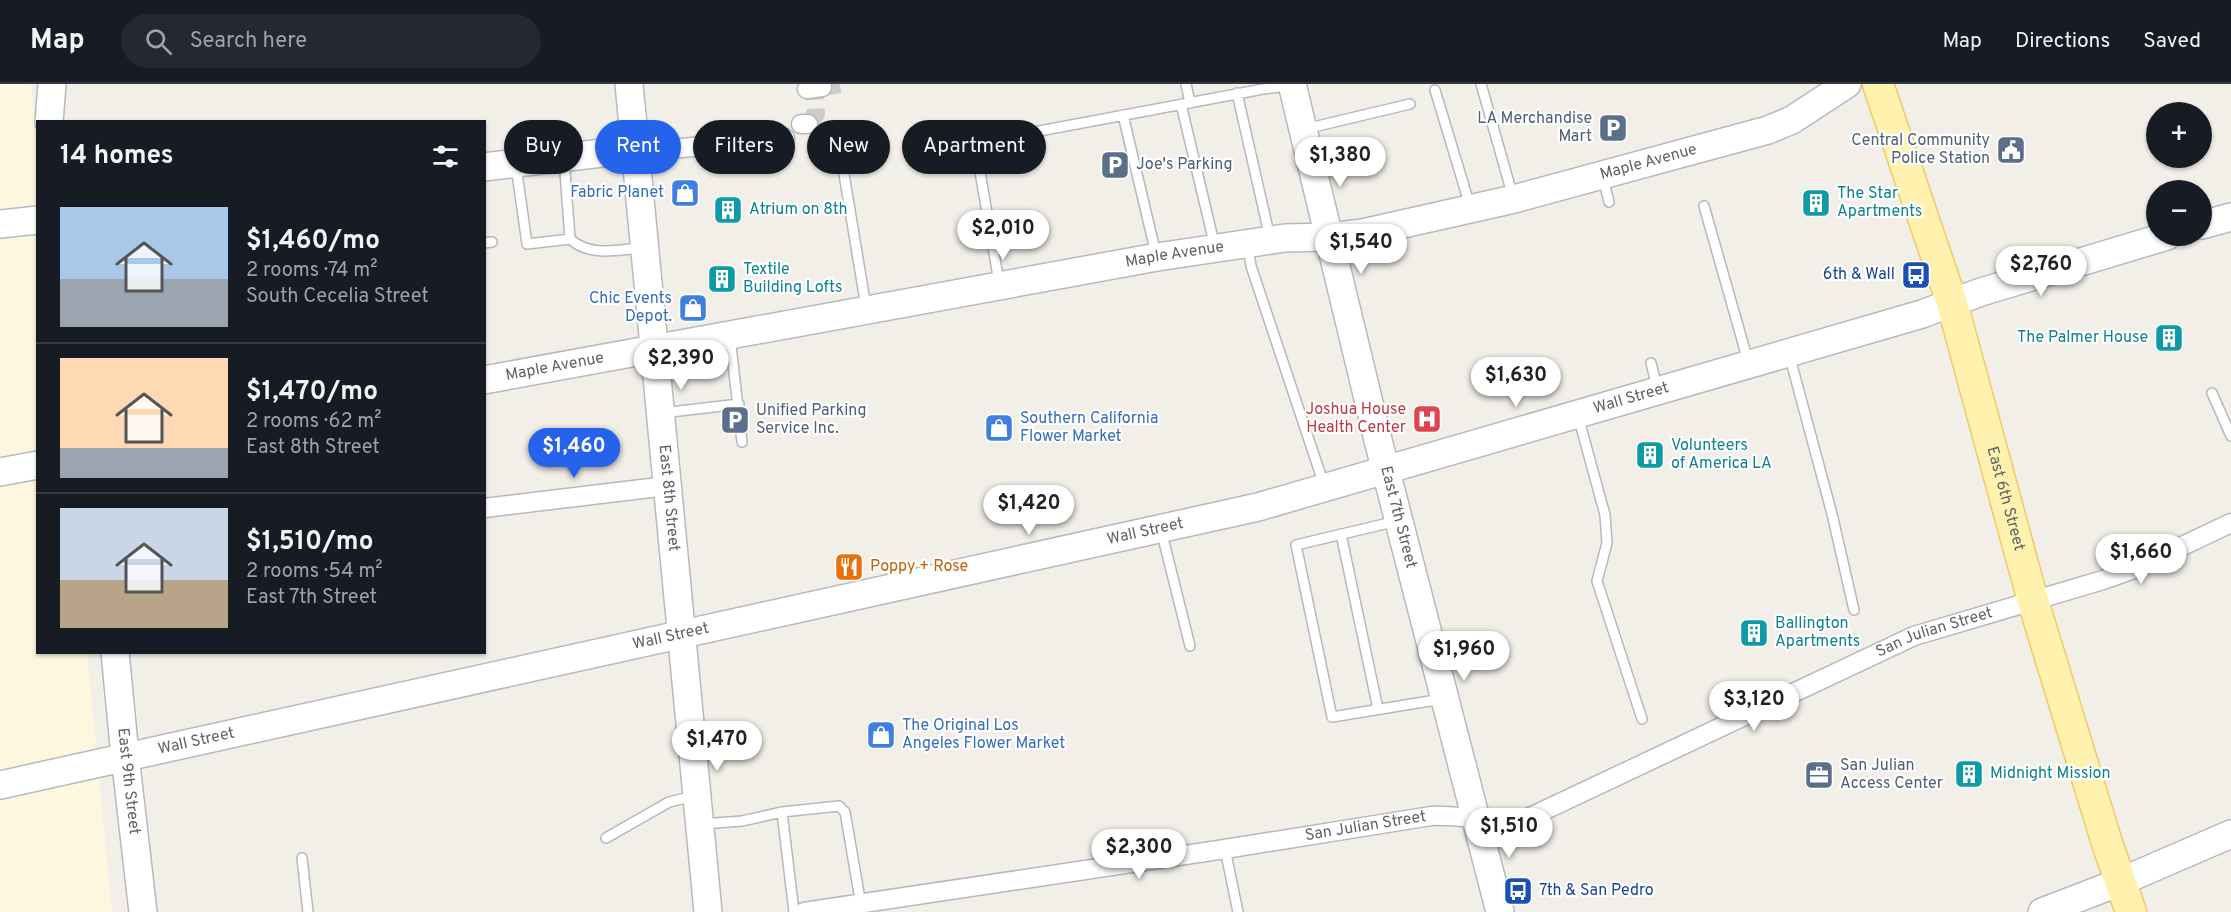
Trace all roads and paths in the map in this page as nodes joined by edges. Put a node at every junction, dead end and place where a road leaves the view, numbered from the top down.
1 (628, 84) edge
2 (1186, 84) edge
3 (1481, 84) edge
4 (1847, 84) edge
5 (1878, 84) edge
6 (1292, 85) edge
7 (52, 87) edge
8 (1435, 90) dead end
9 (1237, 93) junction
10 (1185, 103) junction
11 (1410, 104) dead end
12 (1123, 115) junction
13 (49, 120) edge
14 (63, 120) edge
15 (632, 120) edge
16 (1303, 129) junction
17 (504, 165) edge
18 (486, 167) edge
19 (517, 174) edge
20 (565, 174) edge
21 (638, 174) edge
22 (844, 174) edge
23 (1602, 175) junction
24 (1514, 199) junction
25 (1609, 202) dead end
26 (1704, 206) dead end
27 (1471, 210) junction
28 (2231, 217) edge
29 (36, 220) edge
30 (2212, 222) edge
31 (0, 224) edge
32 (1329, 237) junction
33 (570, 239) junction
34 (1259, 242) junction
35 (2146, 243) edge
36 (644, 248) junction
37 (1215, 249) junction
38 (1157, 257) junction
39 (1000, 285) junction
40 (1952, 303) junction
41 (867, 309) junction
42 (730, 336) junction
43 (655, 349) junction
44 (1788, 351) junction
45 (1652, 363) dead end
46 (1749, 363) junction
47 (486, 380) edge
48 (1658, 390) junction
49 (2212, 393) dead end
50 (738, 404) junction
51 (659, 413) junction
52 (1577, 414) junction
53 (2231, 436) edge
54 (742, 442) dead end
55 (36, 465) edge
56 (1386, 470) junction
57 (0, 472) edge
58 (667, 486) junction
59 (1325, 489) junction
60 (486, 508) edge
61 (1400, 520) junction
62 (2231, 524) edge
63 (1161, 528) junction
64 (1341, 534) junction
65 (2033, 601) junction
66 (1854, 610) dead end
67 (681, 636) junction
68 (1190, 646) dead end
69 (115, 654) edge
70 (1445, 699) junction
71 (1378, 710) junction
72 (1642, 719) dead end
73 (125, 756) junction
74 (0, 785) edge
75 (697, 796) junction
76 (782, 812) junction
77 (1474, 818) junction
78 (699, 824) junction
79 (2231, 834) edge
80 (606, 838) dead end
81 (1225, 849) junction
82 (302, 858) dead end
83 (2120, 882) junction
84 (860, 908) edge
85 (144, 912) edge
86 (308, 912) edge
87 (708, 912) edge
88 (794, 912) edge
89 (804, 912) edge
90 (1238, 912) edge
91 (1500, 912) edge
92 (2042, 912) edge
93 (2131, 912) edge

1 - 15 street, East 8th Street
2 - 10 lane
3 - 24 lane
4 - 23 street, Maple Avenue
5 - 40 main road, East 6th Street
6 - 9 lane
6 - 16 street, East 7th Street
7 - 13 street
7 - 14 street
8 - 27 lane
9 - 10 lane
9 - 34 lane
10 - 12 lane
10 - 37 lane
11 - 16 lane
12 - 38 lane
12 - 39 lane
16 - 32 street, East 7th Street
17 - 18 street
19 - 33 lane
20 - 33 lane
21 - 36 street, East 8th Street
22 - 41 lane
23 - 24 street, Maple Avenue
23 - 25 lane
24 - 27 street, Maple Avenue
26 - 46 lane
27 - 32 street, Maple Avenue
28 - 30 street
29 - 31 street
32 - 34 street, Maple Avenue
32 - 56 street, East 7th Street
33 - 36 lane
34 - 37 street, Maple Avenue
34 - 59 lane
35 - 40 street, Wall Street
36 - 43 street, East 8th Street
37 - 38 street, Maple Avenue
38 - 39 street, Maple Avenue
39 - 41 street, Maple Avenue
40 - 44 street, Wall Street
40 - 65 main road, East 6th Street
41 - 42 street, Maple Avenue
42 - 43 street, Maple Avenue
42 - 50 lane
43 - 47 street, Maple Avenue
43 - 51 street, East 8th Street
44 - 46 street, Wall Street
44 - 66 lane
45 - 48 lane
46 - 48 street, Wall Street
48 - 52 street, Wall Street
49 - 53 lane
50 - 51 lane
50 - 54 lane
51 - 58 street, East 8th Street
52 - 56 street, Wall Street
52 - 72 lane
55 - 57 street
56 - 59 street, Wall Street
56 - 61 street, East 7th Street
58 - 60 street
58 - 67 street, East 8th Street
59 - 63 street, Wall Street
61 - 64 lane
61 - 70 street, East 7th Street
62 - 65 street, San Julian Street
63 - 67 street, Wall Street
63 - 68 lane
64 - 71 lane
64 - 71 lane
65 - 77 street, San Julian Street
65 - 83 main road, East 6th Street
67 - 73 street, Wall Street
67 - 75 street, East 8th Street
69 - 73 street, East 9th Street
70 - 71 lane
70 - 77 street, East 7th Street
73 - 74 street, Wall Street
73 - 85 street, East 9th Street
75 - 78 street, East 8th Street
75 - 80 lane
76 - 78 lane
76 - 84 lane
76 - 88 lane
77 - 81 street, San Julian Street
77 - 91 street, East 7th Street
78 - 87 street, East 8th Street
79 - 83 street
81 - 84 street, San Julian Street
81 - 90 lane
82 - 86 lane
83 - 92 street
83 - 93 main road, East 6th Street
84 - 89 street, San Julian Street

